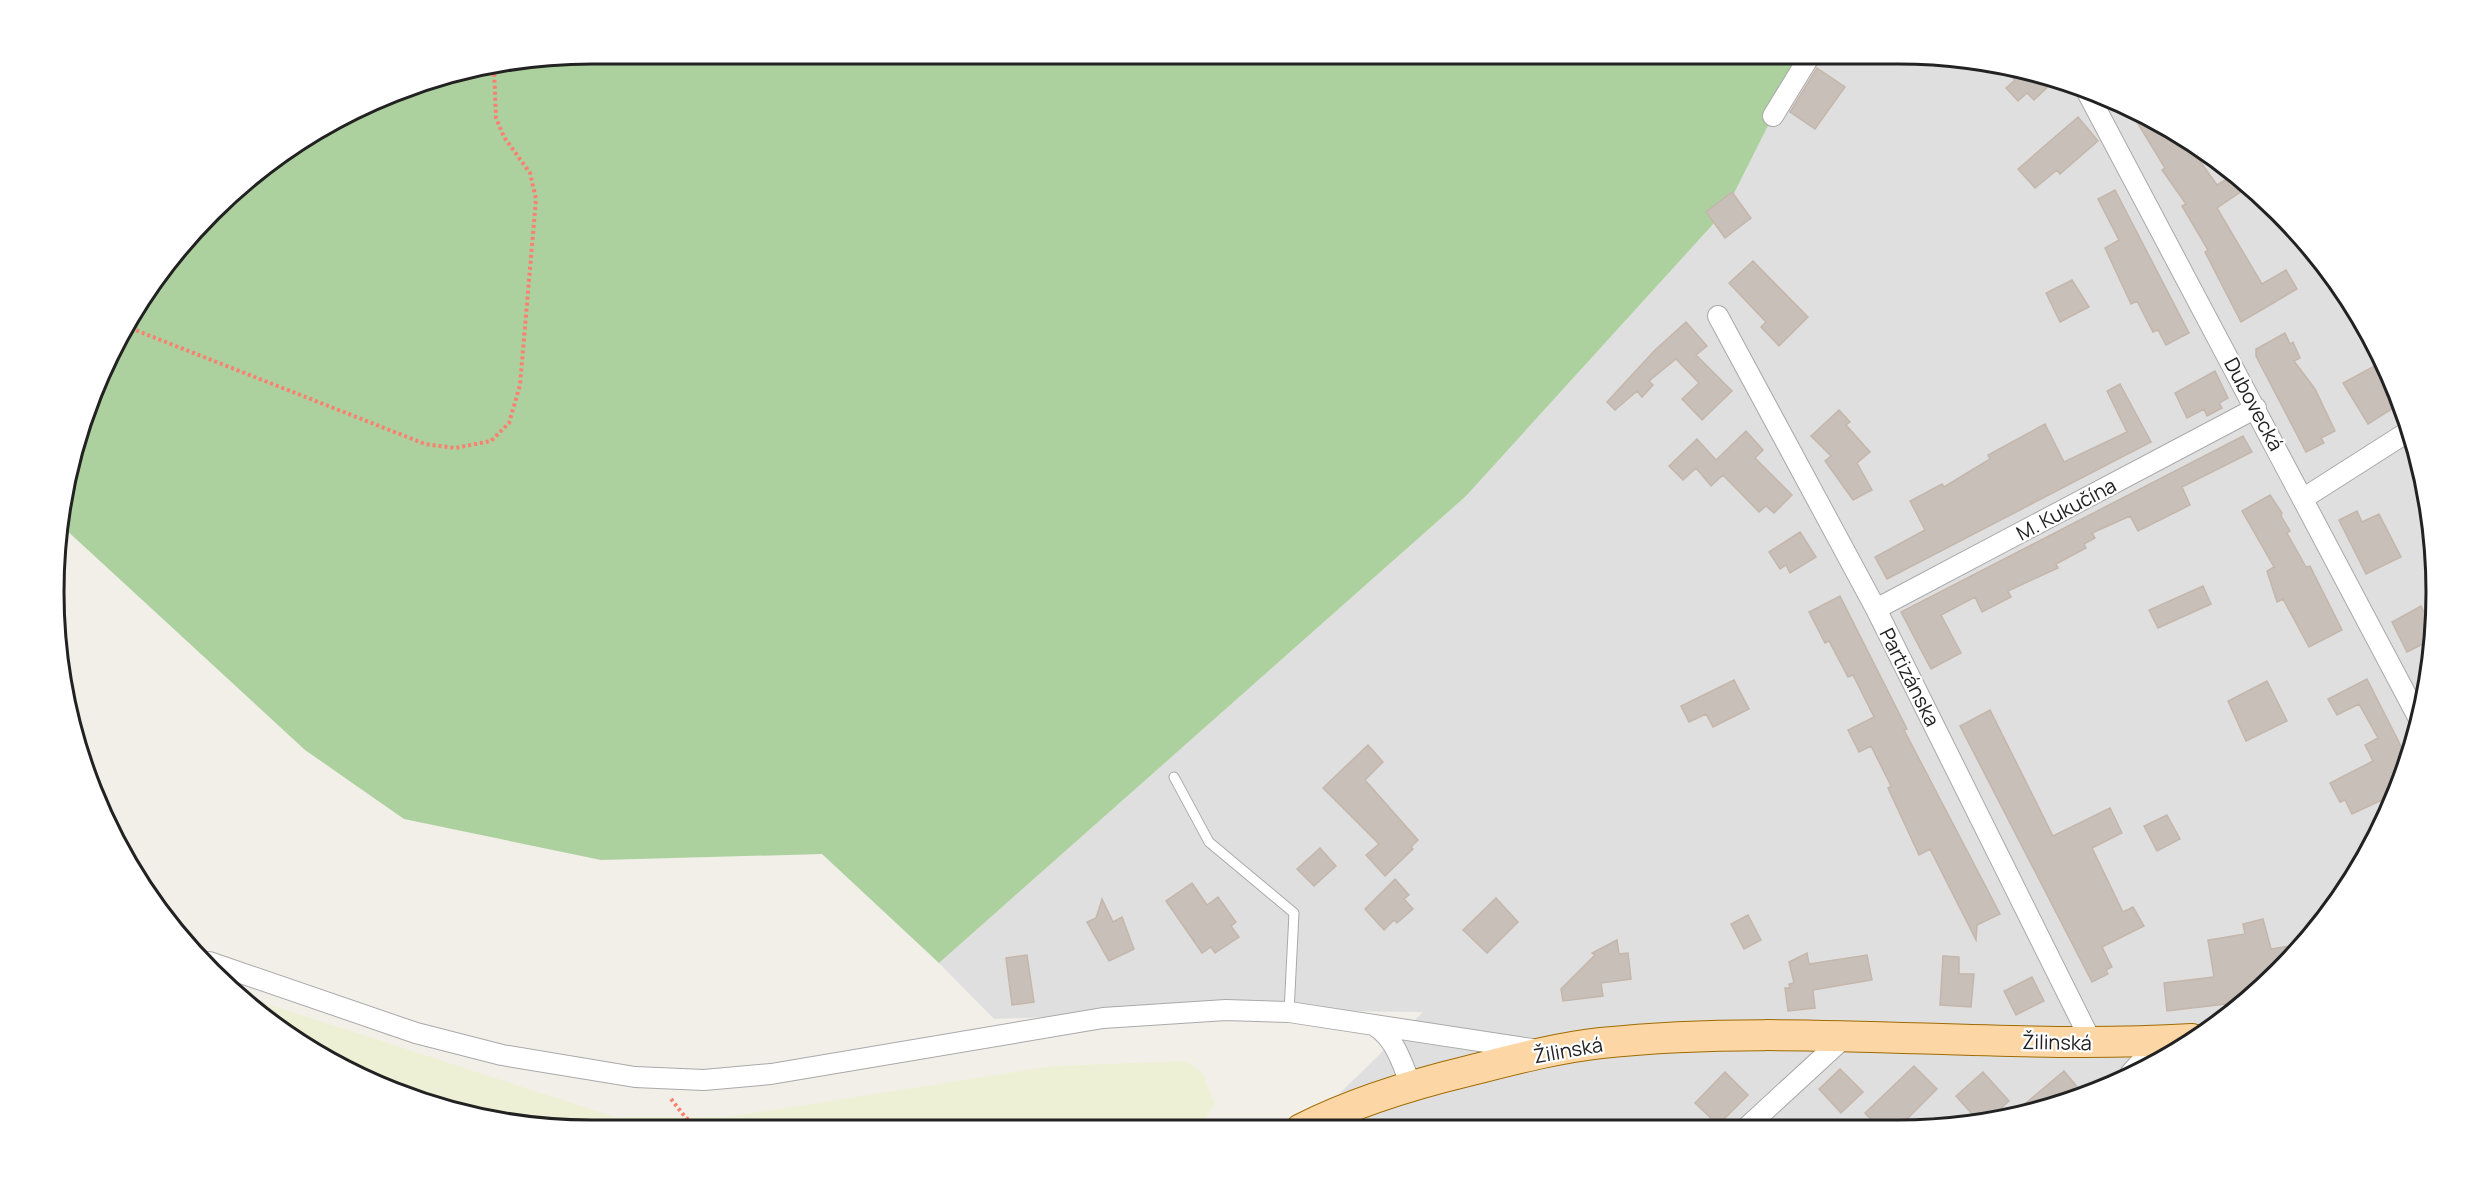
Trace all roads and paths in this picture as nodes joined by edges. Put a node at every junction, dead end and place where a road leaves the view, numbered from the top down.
1 (1805, 64) edge
2 (494, 74) edge
3 (2093, 102) edge
4 (1773, 116) dead end
5 (1718, 316) dead end
6 (134, 330) edge
7 (2256, 408) junction
8 (2401, 436) edge
9 (2304, 498) junction
10 (1876, 609) junction
11 (2413, 707) edge
12 (1174, 777) dead end
13 (218, 965) edge
14 (1289, 1012) junction
15 (1375, 1026) junction
16 (1846, 1036) junction
17 (2092, 1043) junction
18 (2164, 1047) edge
19 (1547, 1051) junction
20 (1411, 1085) junction
21 (665, 1092) dead end
22 (690, 1120) edge
23 (1318, 1120) edge
24 (1755, 1120) edge

1 - 4 street
2 - 6 path
3 - 7 street, Dubovecká
5 - 10 street, Partizánska
7 - 9 street, Dubovecká
7 - 10 street, M. Kukučína
8 - 9 street
9 - 11 street, Dubovecká
10 - 17 street, Partizánska
12 - 14 lane
13 - 14 street
14 - 15 street
15 - 19 street
15 - 20 street
16 - 17 main road, Žilinská
16 - 19 main road, Žilinská
16 - 24 street
17 - 18 main road, Žilinská
19 - 20 main road, Žilinská
20 - 23 main road, Žilinská
21 - 22 path

